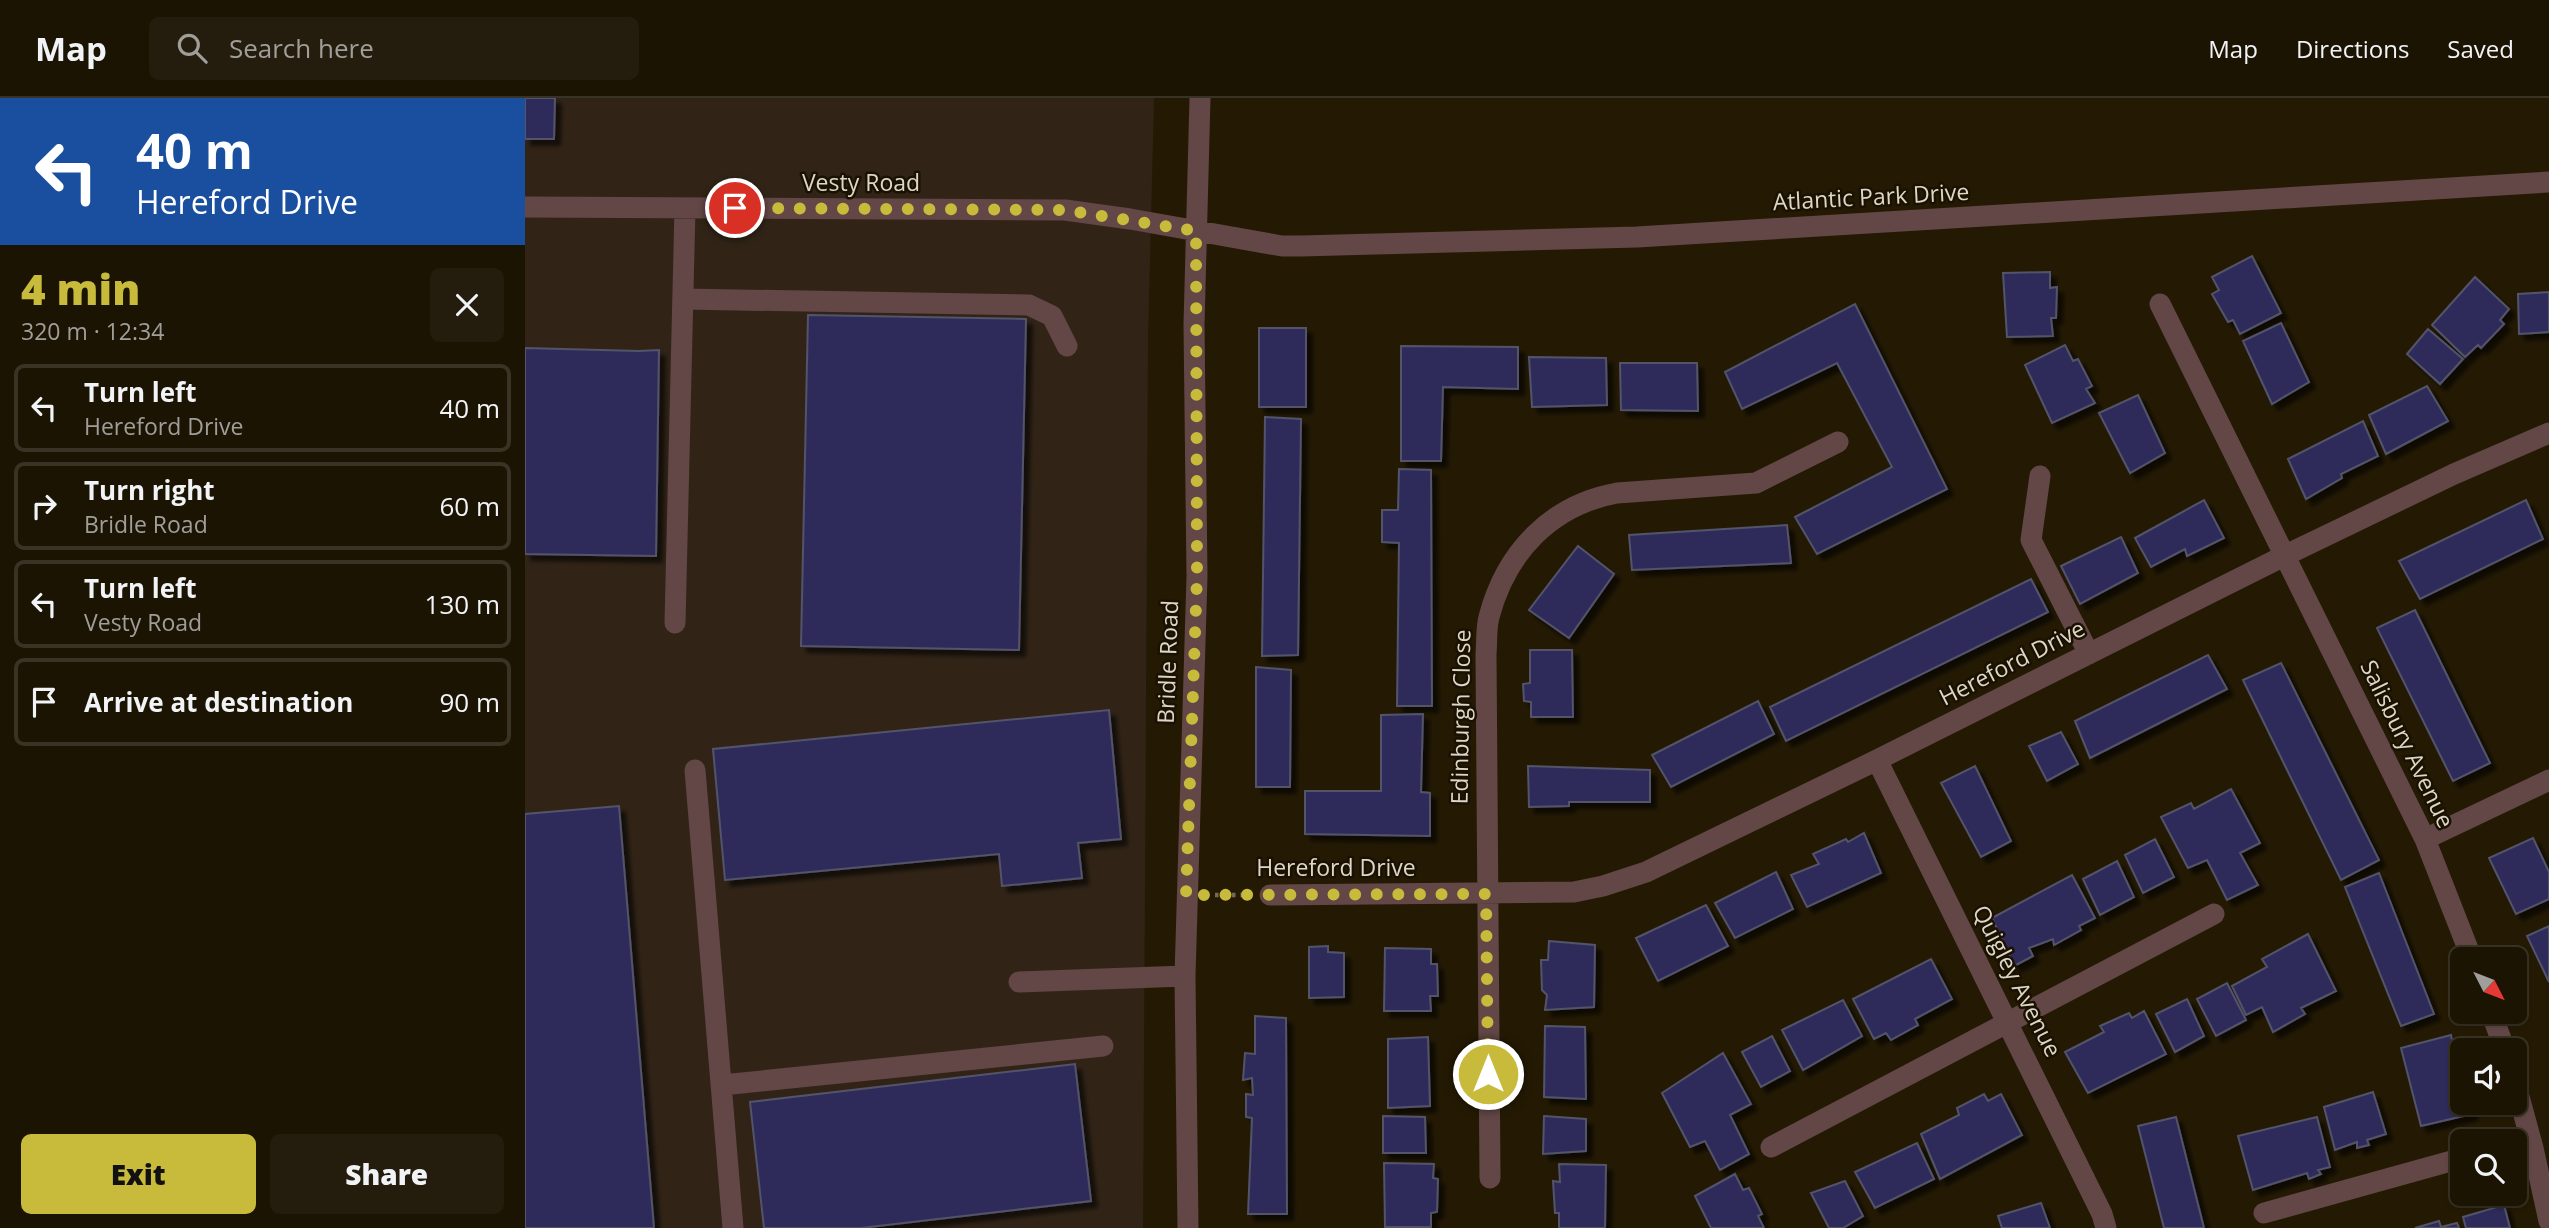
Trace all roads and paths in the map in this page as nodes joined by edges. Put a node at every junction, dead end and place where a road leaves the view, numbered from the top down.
1 (1200, 98) edge
2 (2549, 182) edge
3 (525, 206) edge
4 (685, 208) junction
5 (1196, 231) junction
6 (683, 299) junction
7 (2160, 304) dead end
8 (1067, 346) dead end
9 (2549, 433) edge
10 (1838, 442) dead end
11 (2040, 477) dead end
12 (2286, 555) junction
13 (675, 623) dead end
14 (2089, 654) junction
15 (1877, 760) junction
16 (695, 770) dead end
17 (2549, 780) edge
18 (2425, 839) junction
19 (1486, 894) junction
20 (1186, 895) junction
21 (1271, 895) joint
22 (2214, 914) dead end
23 (2467, 947) edge
24 (1185, 976) junction
25 (1019, 982) dead end
26 (2008, 1023) junction
27 (1103, 1046) dead end
28 (722, 1085) junction
29 (2524, 1115) edge
30 (2532, 1144) edge
31 (1771, 1147) dead end
32 (2450, 1161) edge
33 (1490, 1178) dead end
34 (2264, 1213) dead end
35 (2549, 1221) edge
36 (733, 1228) edge
37 (1188, 1228) edge
38 (2106, 1228) edge

1 - 5 street, Bridle Road
2 - 5 street, Atlantic Park Drive
3 - 4 street, Vesty Road
4 - 5 street, Vesty Road
4 - 6 street
5 - 20 street, Bridle Road
6 - 8 street
6 - 13 street
7 - 12 street, Salisbury Avenue
9 - 12 street, Hereford Drive
10 - 19 street, Edinburgh Close
11 - 14 street
12 - 14 street, Hereford Drive
12 - 18 street, Salisbury Avenue
14 - 15 street, Hereford Drive
15 - 19 street, Hereford Drive
15 - 26 street, Quigley Avenue
16 - 28 street
17 - 18 street
18 - 23 street, Salisbury Avenue
19 - 21 street, Hereford Drive
19 - 33 street
20 - 21 path, Hereford Drive
20 - 24 street, Bridle Road
22 - 26 street
24 - 25 street
24 - 37 street, Bridle Road
26 - 31 street
26 - 38 street, Quigley Avenue
27 - 28 street
28 - 36 street
29 - 30 street
30 - 35 street
32 - 34 street

